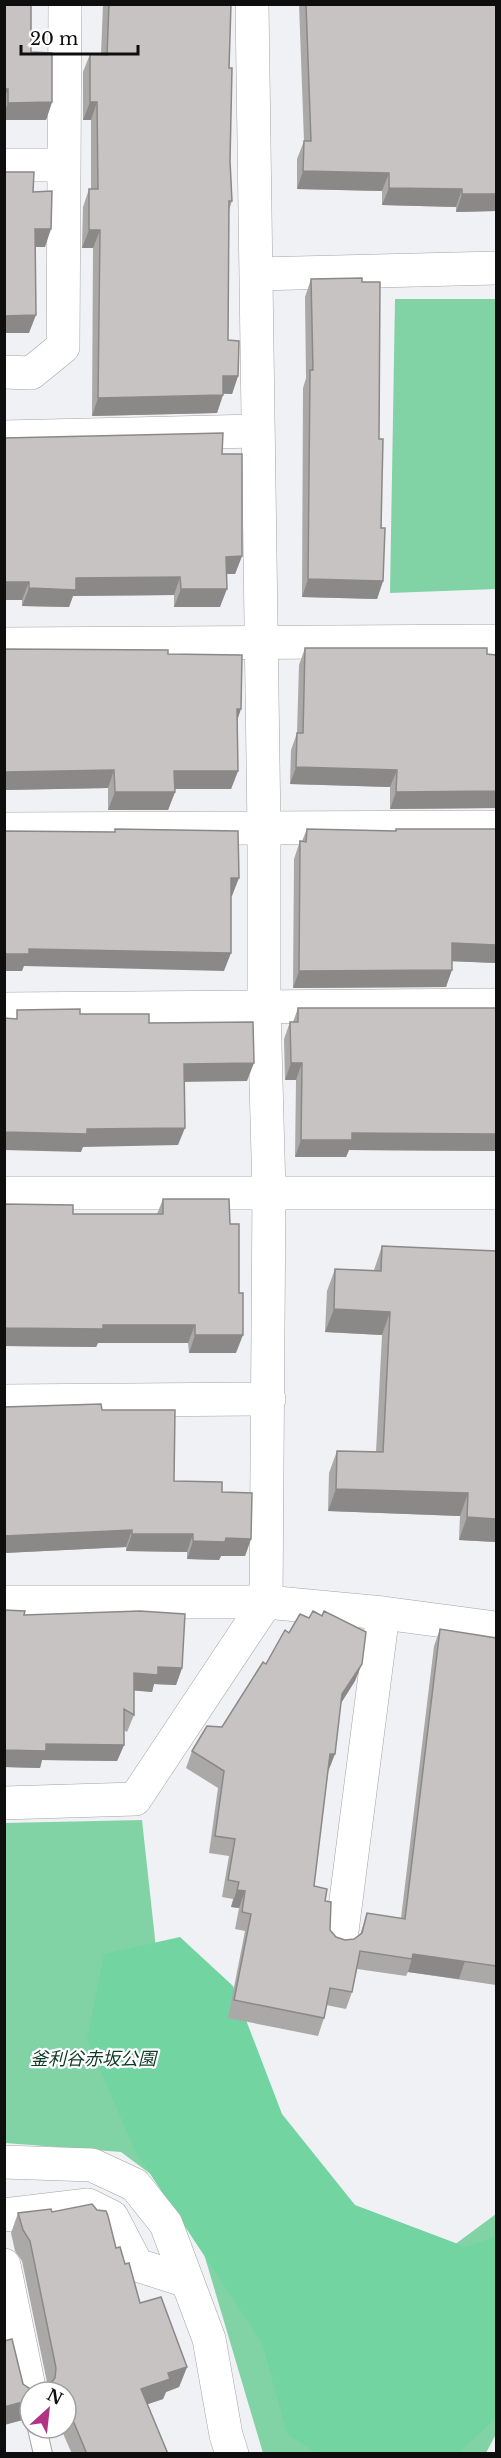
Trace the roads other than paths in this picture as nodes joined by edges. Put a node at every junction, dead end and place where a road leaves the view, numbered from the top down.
1 (65, 4) edge
2 (252, 4) edge
3 (4, 165) edge
4 (62, 165) junction
5 (496, 268) edge
6 (257, 273) junction
7 (4, 372) edge
8 (257, 431) junction
9 (4, 436) edge
10 (496, 641) edge
11 (4, 644) edge
12 (260, 644) junction
13 (496, 827) edge
14 (264, 829) junction
15 (4, 830) edge
16 (496, 1005) edge
17 (264, 1008) junction
18 (4, 1009) edge
19 (269, 1192) junction
20 (4, 1193) edge
21 (496, 1193) edge
22 (269, 1399) junction
23 (4, 1401) edge
24 (4, 1602) edge
25 (266, 1602) junction
26 (382, 1612) junction
27 (496, 1628) edge
28 (4, 1803) edge
29 (341, 1939) edge
30 (4, 2162) edge
31 (4, 2215) edge
32 (4, 2265) edge
33 (187, 2281) junction
34 (28, 2380) edge
35 (232, 2454) edge

1 - 4 street
2 - 6 street
3 - 4 street
4 - 7 street
5 - 6 street
6 - 8 street
8 - 9 street
8 - 12 street
10 - 12 street
11 - 12 street
12 - 14 street
13 - 14 street
14 - 15 street
14 - 17 street
16 - 17 street
17 - 18 street
17 - 19 street
19 - 20 street
19 - 21 street
19 - 22 street
22 - 23 street
22 - 25 street
24 - 25 street
25 - 26 street
25 - 28 street
26 - 27 street
26 - 29 street
30 - 33 street
31 - 33 street
32 - 34 street
33 - 35 street

